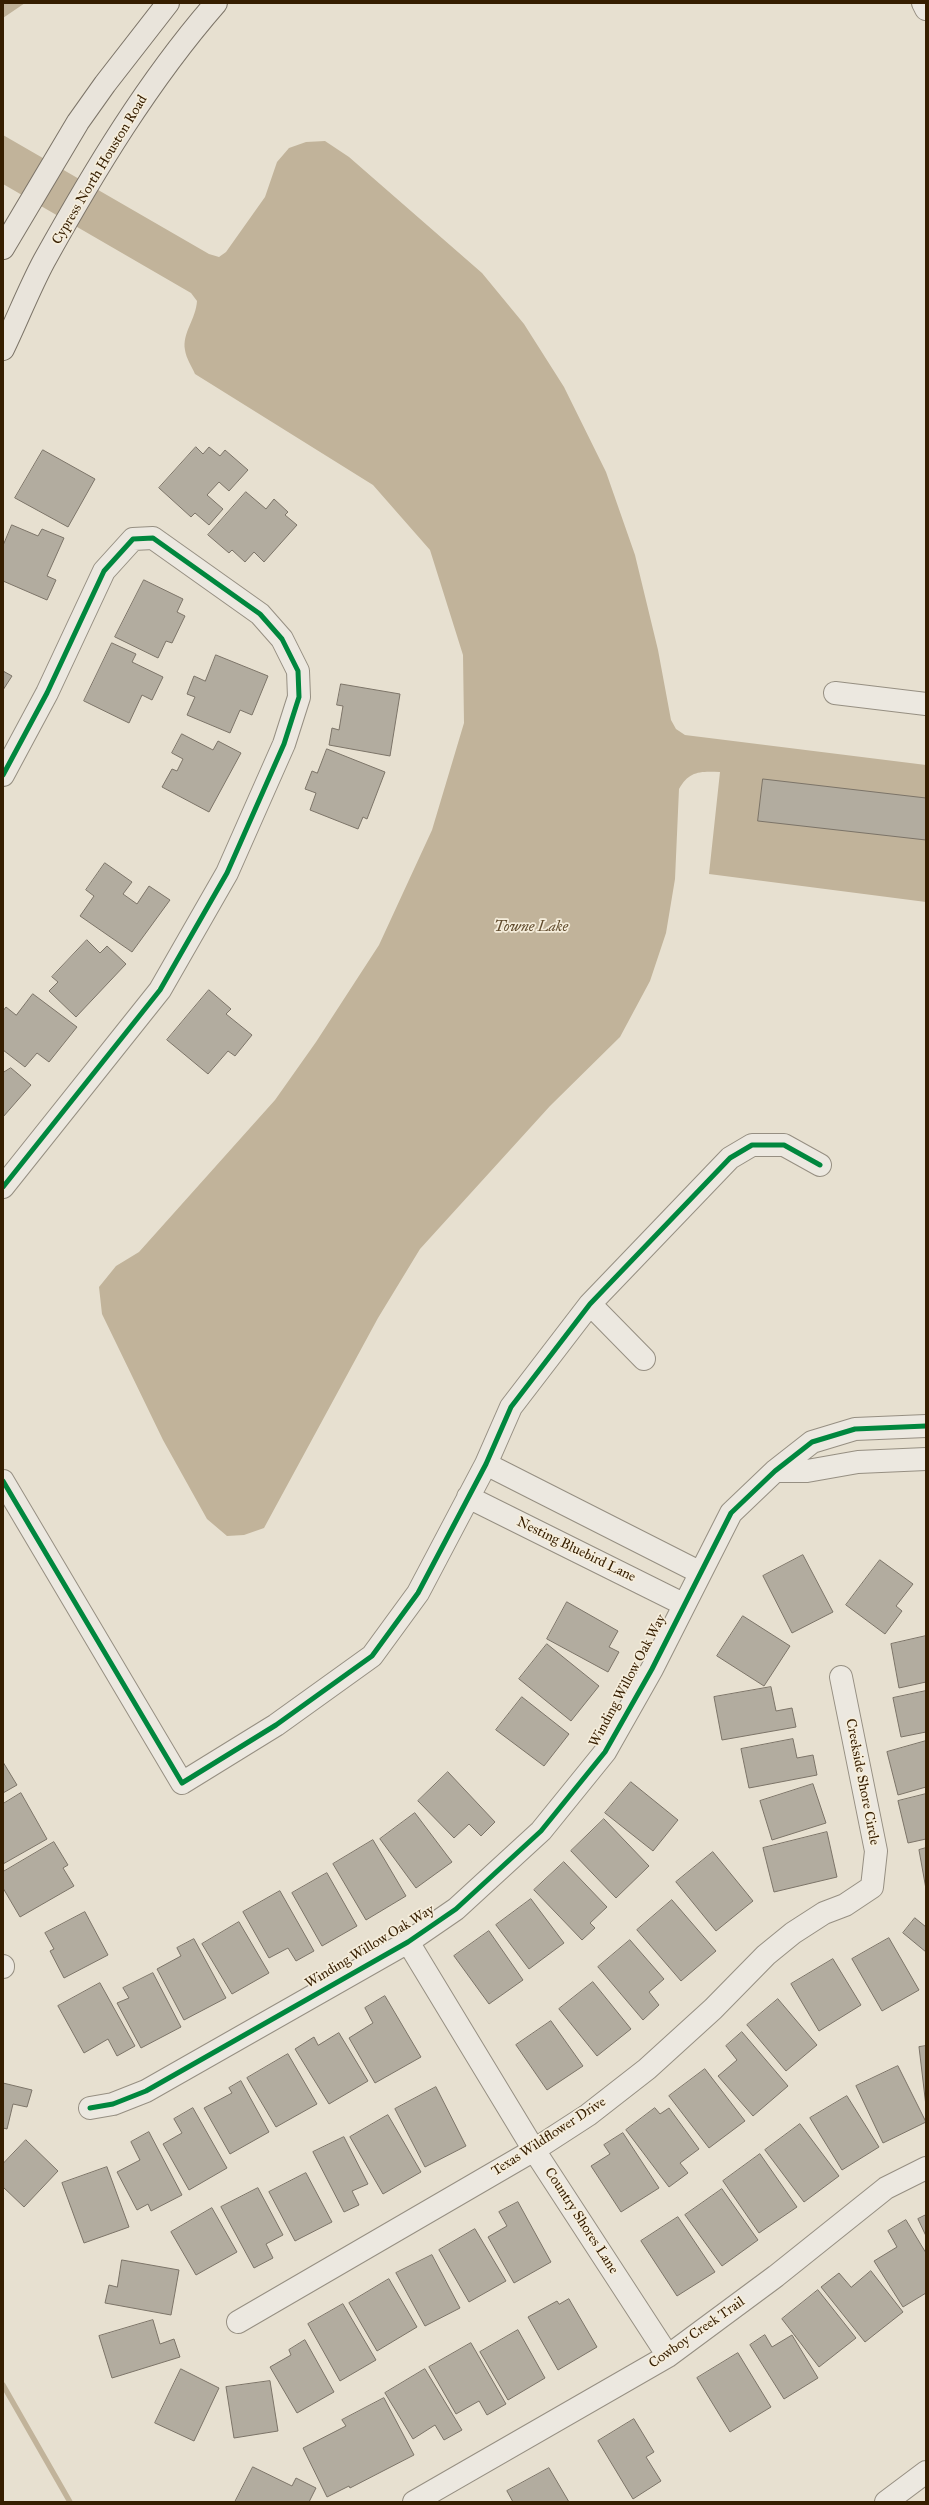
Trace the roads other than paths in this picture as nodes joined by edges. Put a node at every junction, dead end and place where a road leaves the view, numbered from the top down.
1 (168, 3) edge
2 (216, 3) edge
3 (923, 3) edge
4 (926, 10) edge
5 (6, 242) edge
6 (3, 349) edge
7 (835, 693) dead end
8 (926, 704) edge
9 (3, 775) edge
10 (820, 1165) dead end
11 (3, 1186) edge
12 (590, 1304) junction
13 (644, 1359) dead end
14 (926, 1426) edge
15 (926, 1459) edge
16 (486, 1464) junction
17 (775, 1471) junction
18 (3, 1481) edge
19 (468, 1497) junction
20 (699, 1572) junction
21 (683, 1604) junction
22 (840, 1677) dead end
23 (872, 1886) joint
24 (408, 1942) junction
25 (90, 2108) dead end
26 (534, 2150) junction
27 (926, 2168) edge
28 (238, 2322) dead end
29 (668, 2356) junction
30 (926, 2472) edge
31 (414, 2502) edge
32 (886, 2502) edge

1 - 5 main road
2 - 6 main road, Cypress North Houston Road
3 - 4 street
7 - 8 street
9 - 11 street
10 - 12 street
12 - 13 street
12 - 16 street
14 - 17 street, Winding Willow Oak Way
15 - 17 street
16 - 19 street
16 - 20 street
17 - 20 street, Winding Willow Oak Way
18 - 19 street
19 - 21 street, Nesting Bluebird Lane
20 - 21 street, Winding Willow Oak Way
21 - 24 street, Winding Willow Oak Way
22 - 23 street, Creekside Shore Circle
23 - 26 street, Texas Wildflower Drive
24 - 25 street, Winding Willow Oak Way
24 - 26 street, Country Shores Lane
26 - 28 street, Texas Wildflower Drive
26 - 29 street, Country Shores Lane
27 - 29 street, Cowboy Creek Trail
29 - 31 street, Cowboy Creek Trail
30 - 32 street

